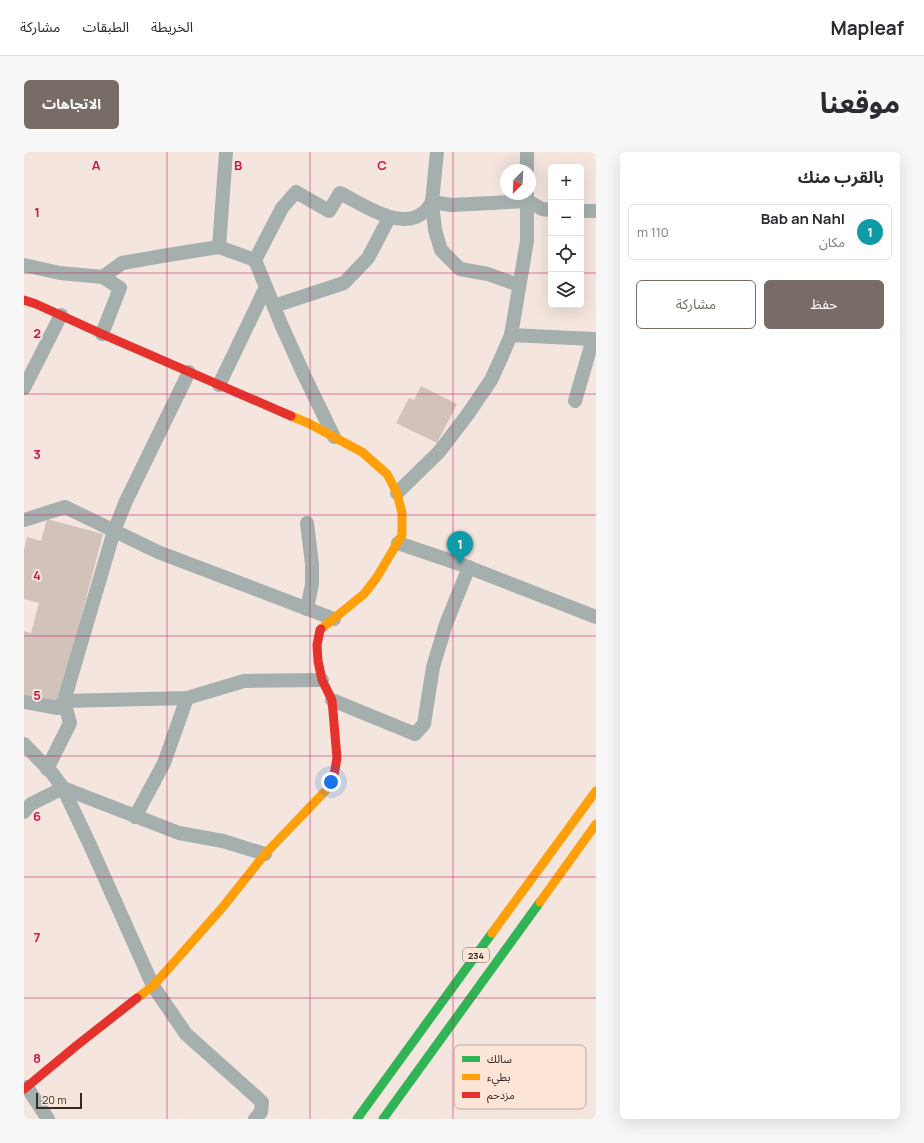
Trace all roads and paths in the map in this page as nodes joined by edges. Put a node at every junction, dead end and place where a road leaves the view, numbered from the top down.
1 (226, 152) edge
2 (437, 152) edge
3 (526, 152) edge
4 (527, 164) edge
5 (500, 200) edge
6 (527, 200) edge
7 (531, 200) edge
8 (432, 202) junction
9 (548, 210) edge
10 (584, 211) edge
11 (596, 211) edge
12 (389, 218) junction
13 (219, 247) junction
14 (254, 260) junction
15 (24, 265) edge
16 (103, 277) junction
17 (519, 285) junction
18 (266, 288) junction
19 (24, 300) edge
20 (274, 306) junction
21 (61, 315) junction
22 (102, 334) junction
23 (511, 335) junction
24 (595, 340) edge
25 (189, 372) junction
26 (219, 385) junction
27 (24, 388) edge
28 (575, 402) dead end
29 (334, 436) junction
30 (397, 493) junction
31 (24, 520) edge
32 (307, 523) dead end
33 (114, 531) junction
34 (398, 543) junction
35 (469, 567) junction
36 (307, 609) junction
37 (596, 617) edge
38 (334, 619) junction
39 (322, 680) junction
40 (187, 698) junction
41 (64, 700) junction
42 (332, 700) junction
43 (24, 702) edge
44 (24, 744) edge
45 (47, 769) junction
46 (63, 788) junction
47 (596, 791) edge
48 (24, 812) edge
49 (135, 817) junction
50 (596, 824) edge
51 (265, 854) junction
52 (153, 986) junction
53 (25, 1088) edge
54 (48, 1119) edge
55 (255, 1119) edge
56 (357, 1119) edge
57 (383, 1119) edge

1 - 13 street
2 - 8 street
3 - 4 street
5 - 8 street
6 - 17 street
7 - 9 street
8 - 12 street
8 - 17 street
10 - 11 street
12 - 14 street
12 - 20 street
13 - 14 street
13 - 16 street
14 - 18 street
15 - 16 street
16 - 22 street
17 - 23 street
18 - 20 street
18 - 26 street
19 - 21 street
20 - 29 street
21 - 22 street
21 - 27 street
22 - 25 street
23 - 24 street
23 - 30 street
24 - 28 street
25 - 26 street
25 - 33 street
26 - 29 street
29 - 30 street
30 - 34 street
31 - 33 street
32 - 36 street
33 - 36 street
33 - 41 street
34 - 35 street
34 - 38 street
35 - 37 street
35 - 42 street
36 - 38 street
38 - 39 street
39 - 40 street
39 - 42 street
40 - 41 street
40 - 49 street
41 - 43 street
41 - 45 street
42 - 51 street
44 - 45 street
45 - 46 street
46 - 48 street
46 - 49 street
46 - 52 street
47 - 56 street, 234
49 - 51 street
50 - 57 street, 234
51 - 52 street
52 - 53 street
52 - 55 street
53 - 54 street

